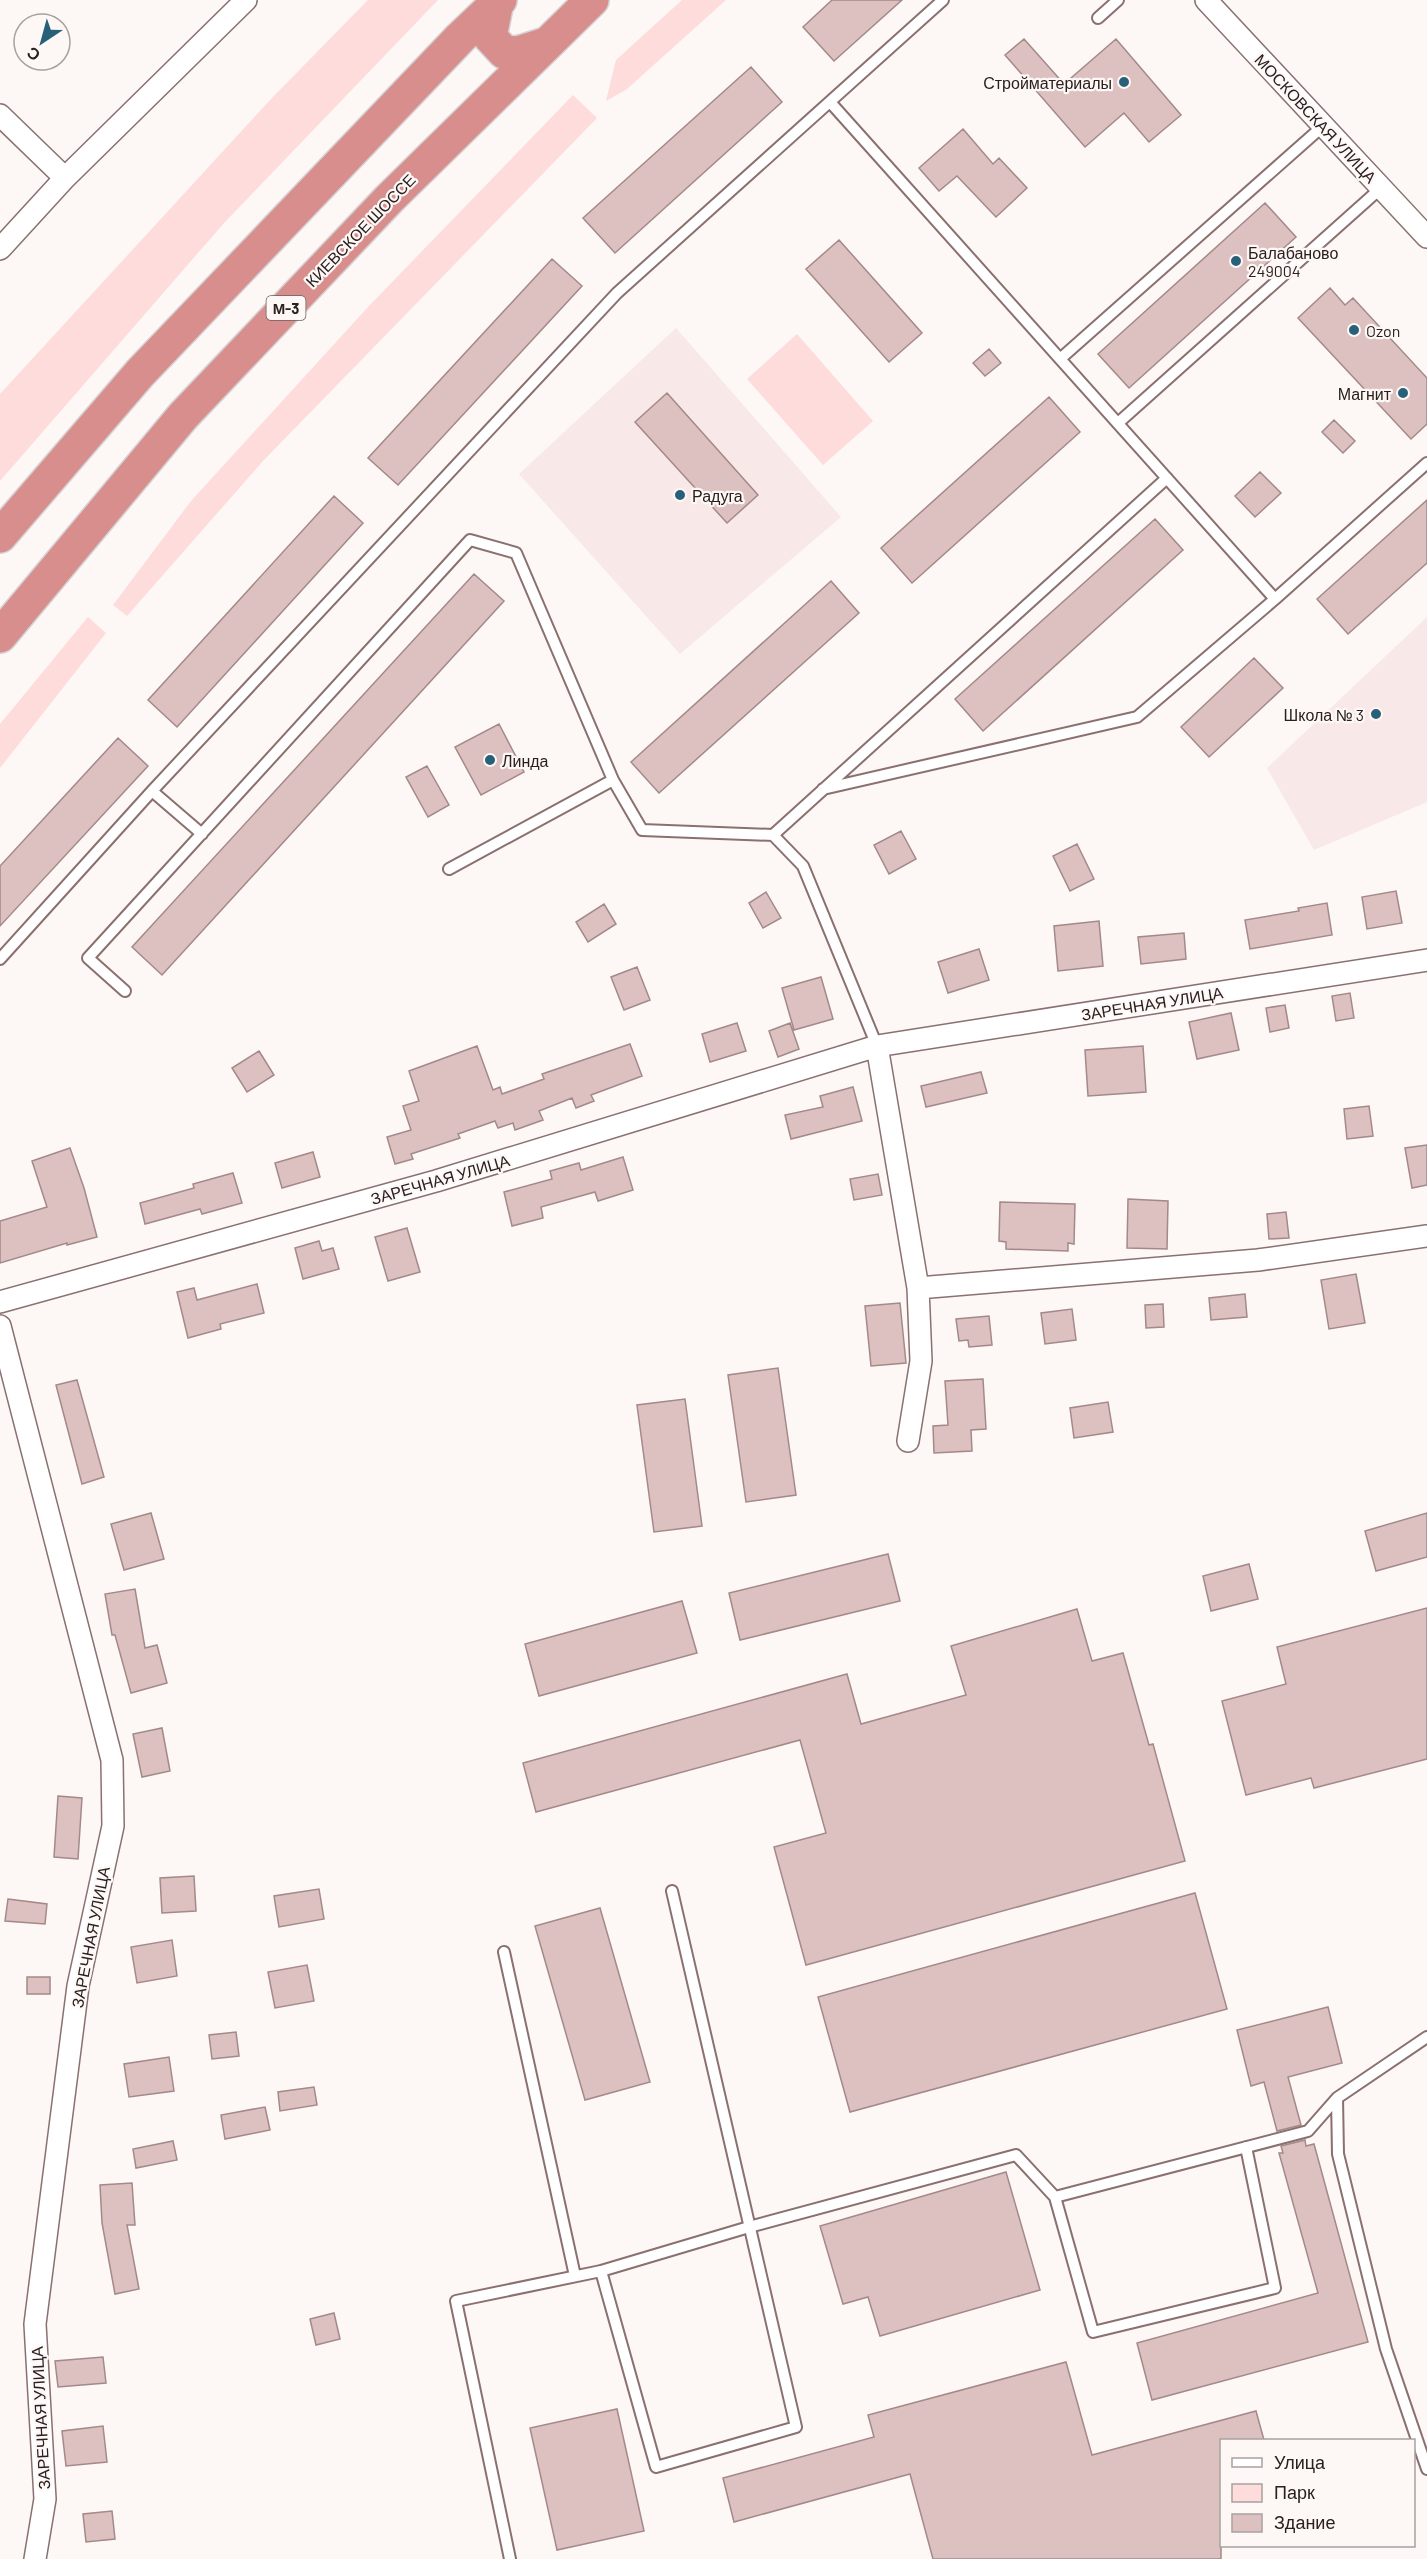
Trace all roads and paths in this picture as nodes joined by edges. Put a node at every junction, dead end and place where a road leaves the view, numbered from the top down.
1 (246, 0) edge
2 (592, 0) edge
3 (943, 0) edge
4 (1118, 0) edge
5 (1206, 0) edge
6 (498, 1) edge
7 (1098, 18) dead end
8 (546, 44) junction
9 (830, 102) junction
10 (0, 115) edge
11 (1323, 126) junction
12 (65, 178) junction
13 (1381, 188) junction
14 (1427, 237) edge
15 (0, 249) edge
16 (1060, 359) junction
17 (1118, 423) junction
18 (1427, 463) edge
19 (1167, 478) junction
20 (0, 536) edge
21 (1275, 598) junction
22 (0, 636) edge
23 (613, 780) junction
24 (821, 789) junction
25 (152, 791) junction
26 (202, 834) junction
27 (773, 835) junction
28 (449, 869) dead end
29 (0, 958) edge
30 (1427, 960) edge
31 (125, 991) dead end
32 (877, 1046) junction
33 (1427, 1236) edge
34 (918, 1288) junction
35 (0, 1302) edge
36 (0, 1326) edge
37 (908, 1441) dead end
38 (672, 1891) dead end
39 (504, 1953) dead end
40 (1427, 2037) edge
41 (1337, 2098) junction
42 (1246, 2147) junction
43 (1055, 2197) junction
44 (749, 2227) junction
45 (601, 2271) junction
46 (575, 2277) junction
47 (1427, 2469) edge
48 (35, 2559) edge
49 (510, 2559) edge

1 - 12 street
2 - 8 highway, КИЕВСКОЕ ШОССЕ / М-3
3 - 9 lane
4 - 7 lane
5 - 11 street, МОСКОВСКАЯ УЛИЦА
6 - 8 highway
6 - 20 highway
8 - 22 highway, КИЕВСКОЕ ШОССЕ / М-3
9 - 16 lane
9 - 25 lane
10 - 12 street
11 - 13 street, МОСКОВСКАЯ УЛИЦА
11 - 16 lane
12 - 15 street
13 - 14 street, МОСКОВСКАЯ УЛИЦА
13 - 17 lane
16 - 17 lane
17 - 19 lane
18 - 21 lane
19 - 21 lane
19 - 24 lane
21 - 24 lane
23 - 26 lane
23 - 27 lane
23 - 28 lane
24 - 27 lane
25 - 26 lane
25 - 29 lane
26 - 31 lane
27 - 32 lane
30 - 32 street, ЗАРЕЧНАЯ УЛИЦА
32 - 34 street
32 - 35 street, ЗАРЕЧНАЯ УЛИЦА
33 - 34 street
34 - 37 street
36 - 48 street, ЗАРЕЧНАЯ УЛИЦА
38 - 44 lane
39 - 46 lane
40 - 41 lane
41 - 42 lane
41 - 47 lane
42 - 43 lane
42 - 43 lane
43 - 44 lane
44 - 45 lane
44 - 45 lane
45 - 46 lane
46 - 49 lane

